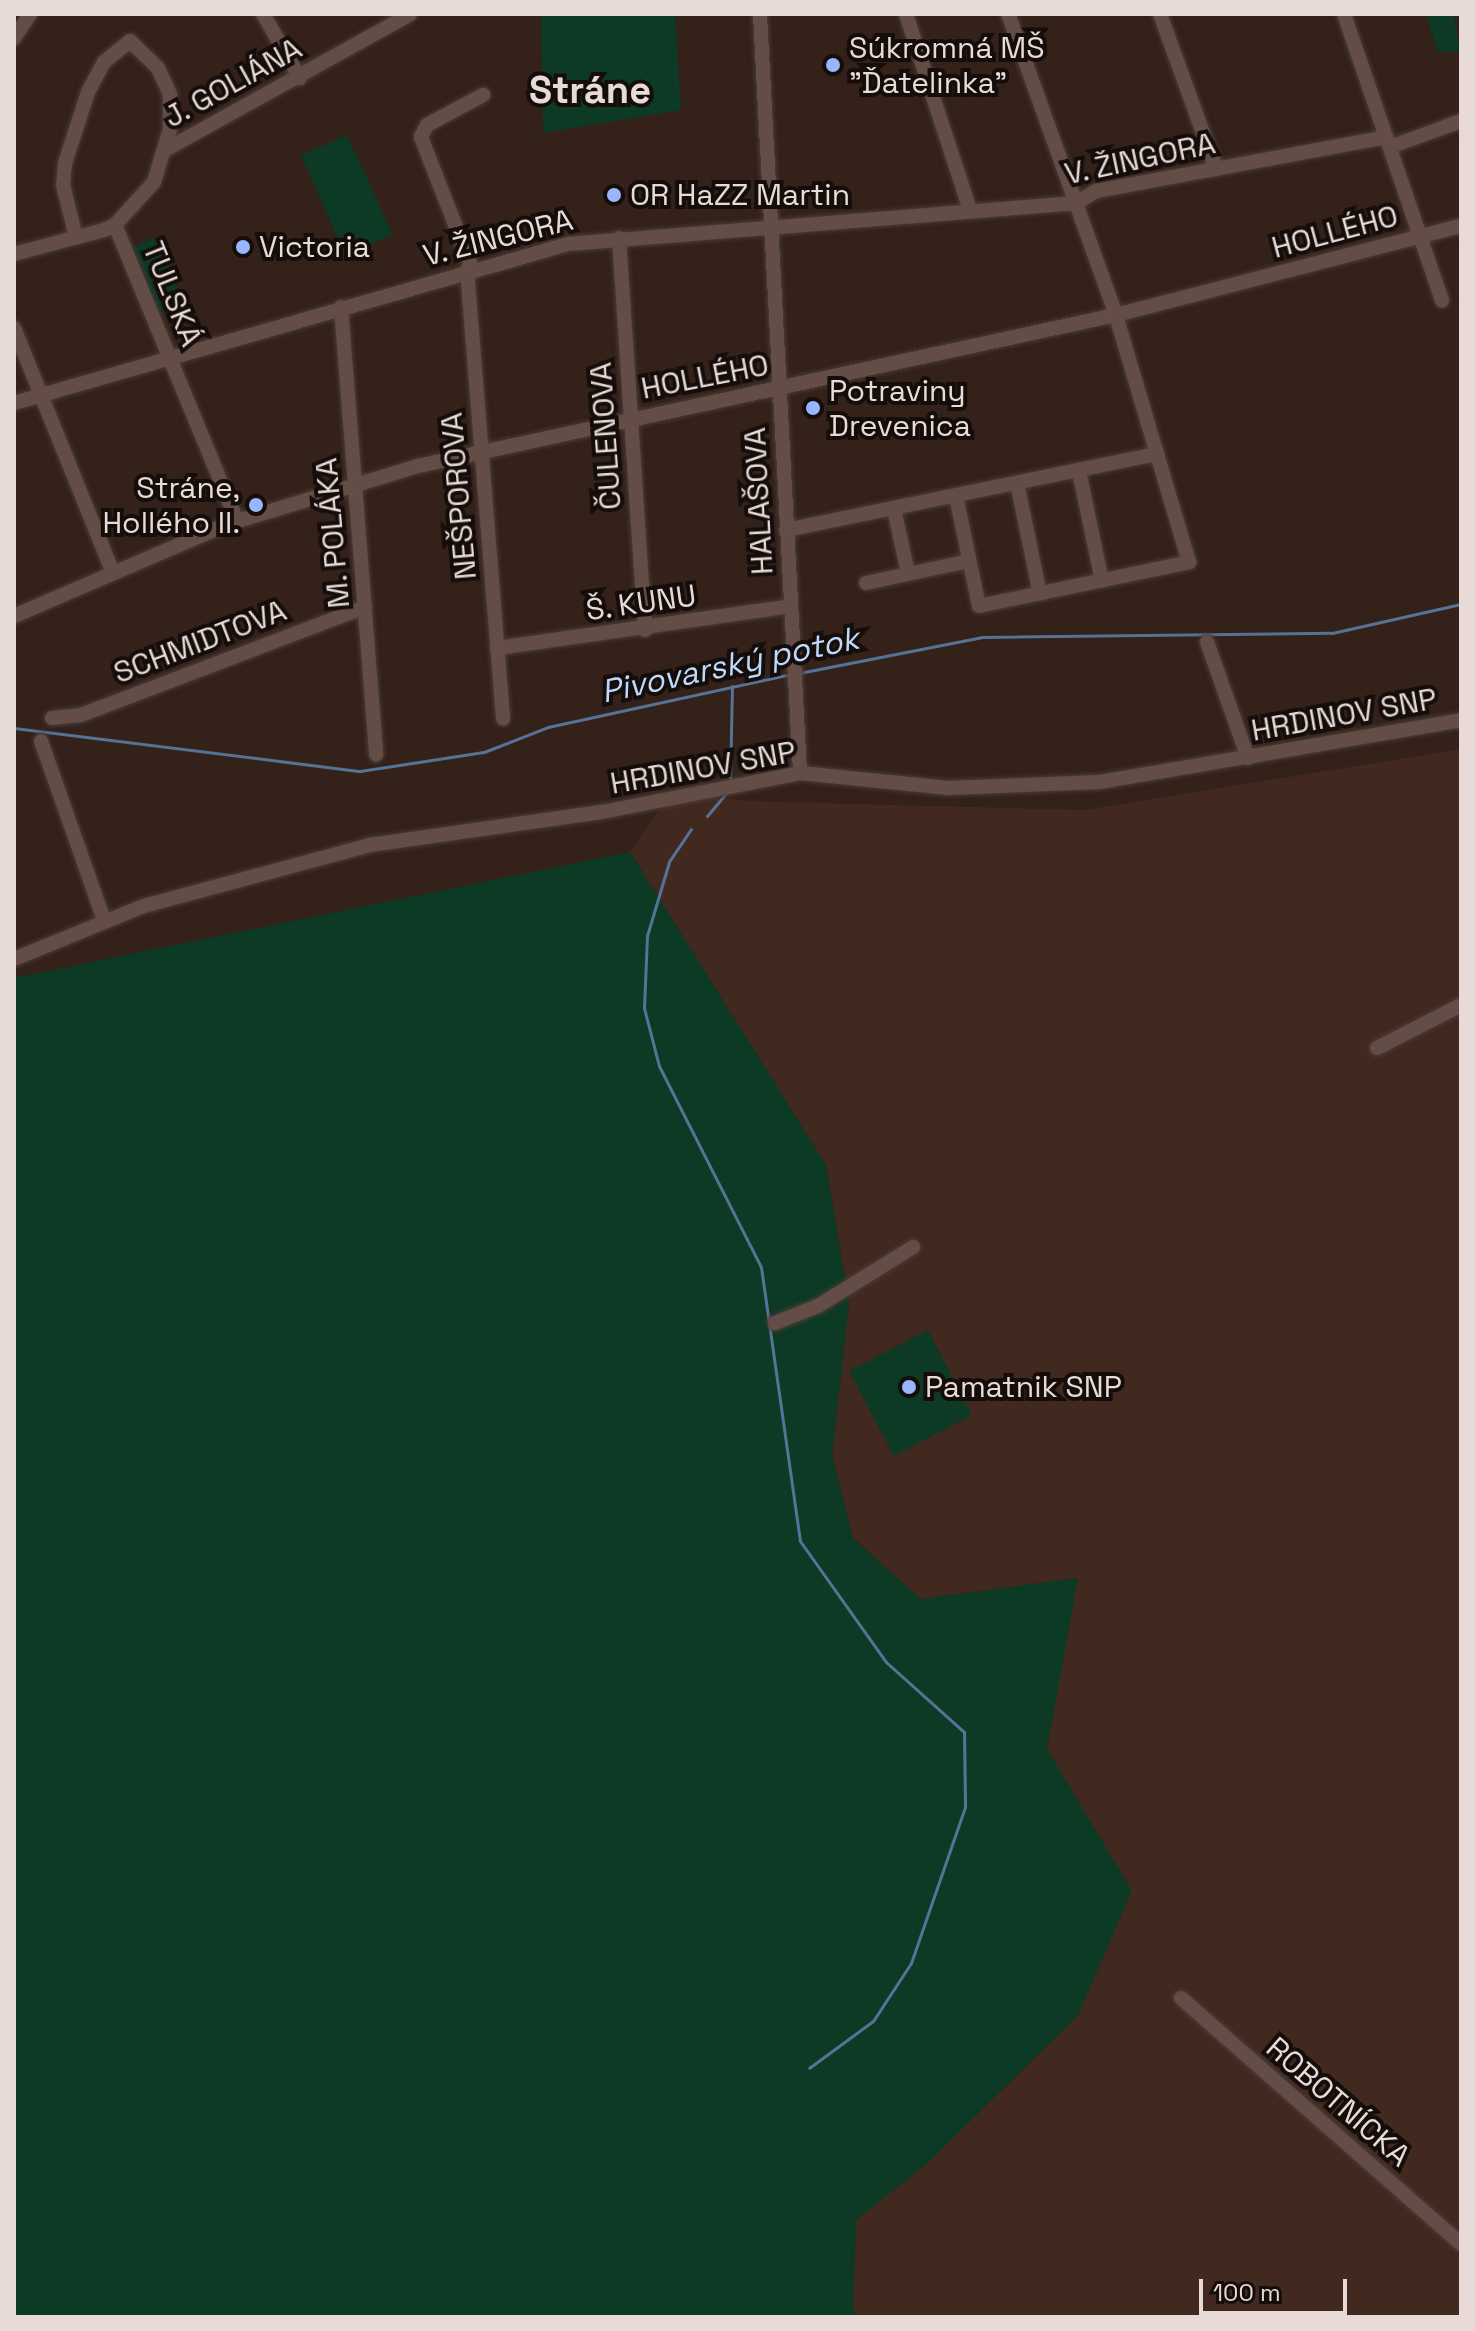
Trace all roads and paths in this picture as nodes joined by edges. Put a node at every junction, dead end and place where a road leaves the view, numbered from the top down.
1 (30, 14) edge
2 (410, 14) edge
3 (760, 14) edge
4 (906, 14) edge
5 (1008, 14) edge
6 (1160, 14) edge
7 (1344, 14) edge
8 (269, 16) edge
9 (14, 38) edge
10 (300, 78) junction
11 (483, 95) dead end
12 (1461, 121) edge
13 (1388, 142) junction
14 (165, 150) junction
15 (1216, 169) junction
16 (1076, 203) junction
17 (970, 210) junction
18 (115, 225) junction
19 (771, 226) junction
20 (1461, 226) edge
21 (76, 237) junction
22 (1421, 237) junction
23 (619, 238) junction
24 (14, 254) edge
25 (470, 269) junction
26 (1442, 301) dead end
27 (341, 307) junction
28 (1116, 315) junction
29 (14, 328) edge
30 (169, 358) junction
31 (780, 389) junction
32 (41, 395) junction
33 (14, 403) edge
34 (631, 419) junction
35 (481, 451) junction
36 (1157, 454) junction
37 (1079, 471) junction
38 (354, 483) junction
39 (1017, 483) junction
40 (956, 496) junction
41 (894, 509) junction
42 (237, 521) junction
43 (786, 530) junction
44 (969, 561) junction
45 (112, 570) junction
46 (908, 573) junction
47 (1102, 581) junction
48 (866, 583) dead end
49 (1040, 594) junction
50 (791, 606) junction
51 (365, 607) junction
52 (14, 616) edge
53 (645, 630) junction
54 (1207, 642) dead end
55 (497, 648) junction
56 (52, 718) dead end
57 (503, 719) dead end
58 (1461, 720) edge
59 (41, 741) dead end
60 (376, 755) dead end
61 (1248, 758) junction
62 (800, 773) junction
63 (104, 920) junction
64 (14, 958) edge
65 (1461, 1005) edge
66 (1377, 1048) dead end
67 (913, 1247) dead end
68 (775, 1323) dead end
69 (1181, 1998) dead end
70 (1461, 2244) edge

1 - 9 street
2 - 10 street, J. GOLIÁNA
3 - 19 street, HALAŠOVA
4 - 17 street
5 - 16 street
6 - 15 street
7 - 13 street
8 - 10 street
10 - 14 street, J. GOLIÁNA
11 - 25 street, NEŠPOROVA
12 - 13 street, V. ŽINGORA
13 - 15 street, V. ŽINGORA
13 - 22 street
14 - 18 street, TULSKÁ
14 - 21 street, TULSKÁ
15 - 16 street, V. ŽINGORA
16 - 17 street, V. ŽINGORA
16 - 28 street
17 - 19 street, V. ŽINGORA
18 - 21 street
18 - 30 street, TULSKÁ
19 - 23 street, V. ŽINGORA
19 - 31 street, HALAŠOVA
20 - 22 street, HOLLÉHO
21 - 24 street
22 - 26 street
22 - 28 street, HOLLÉHO
23 - 25 street, V. ŽINGORA
23 - 34 street, ČULENOVA
25 - 27 street, V. ŽINGORA
25 - 35 street, NEŠPOROVA
27 - 30 street, V. ŽINGORA
27 - 38 street, M. POLÁKA
28 - 31 street, HOLLÉHO
28 - 36 street
29 - 32 street
30 - 32 street, V. ŽINGORA
30 - 42 street, TULSKÁ
31 - 34 street, HOLLÉHO
31 - 43 street, HALAŠOVA
32 - 33 street, V. ŽINGORA
32 - 45 street
34 - 35 street, HOLLÉHO
34 - 53 street, ČULENOVA
35 - 38 street, HOLLÉHO
35 - 55 street, NEŠPOROVA
36 - 37 street
36 - 47 street
37 - 39 street
37 - 47 street
38 - 42 street, HOLLÉHO
38 - 51 street, M. POLÁKA
39 - 40 street
39 - 49 street
40 - 41 street
40 - 44 street
41 - 43 street
41 - 46 street
42 - 45 street, HOLLÉHO
43 - 50 street, HALAŠOVA
44 - 46 street
44 - 49 street
45 - 52 street, HOLLÉHO
46 - 48 street
47 - 49 street
50 - 53 street, Š. KUNU
50 - 62 street, HALAŠOVA
51 - 56 street, SCHMIDTOVA
51 - 60 street, M. POLÁKA
53 - 55 street, Š. KUNU
54 - 61 street
55 - 57 street, NEŠPOROVA
58 - 61 street, HRDINOV SNP
59 - 63 street
61 - 62 street, HRDINOV SNP
62 - 63 street, HRDINOV SNP
63 - 64 street, HRDINOV SNP
65 - 66 street
67 - 68 street
69 - 70 street, ROBOTNÍCKA

